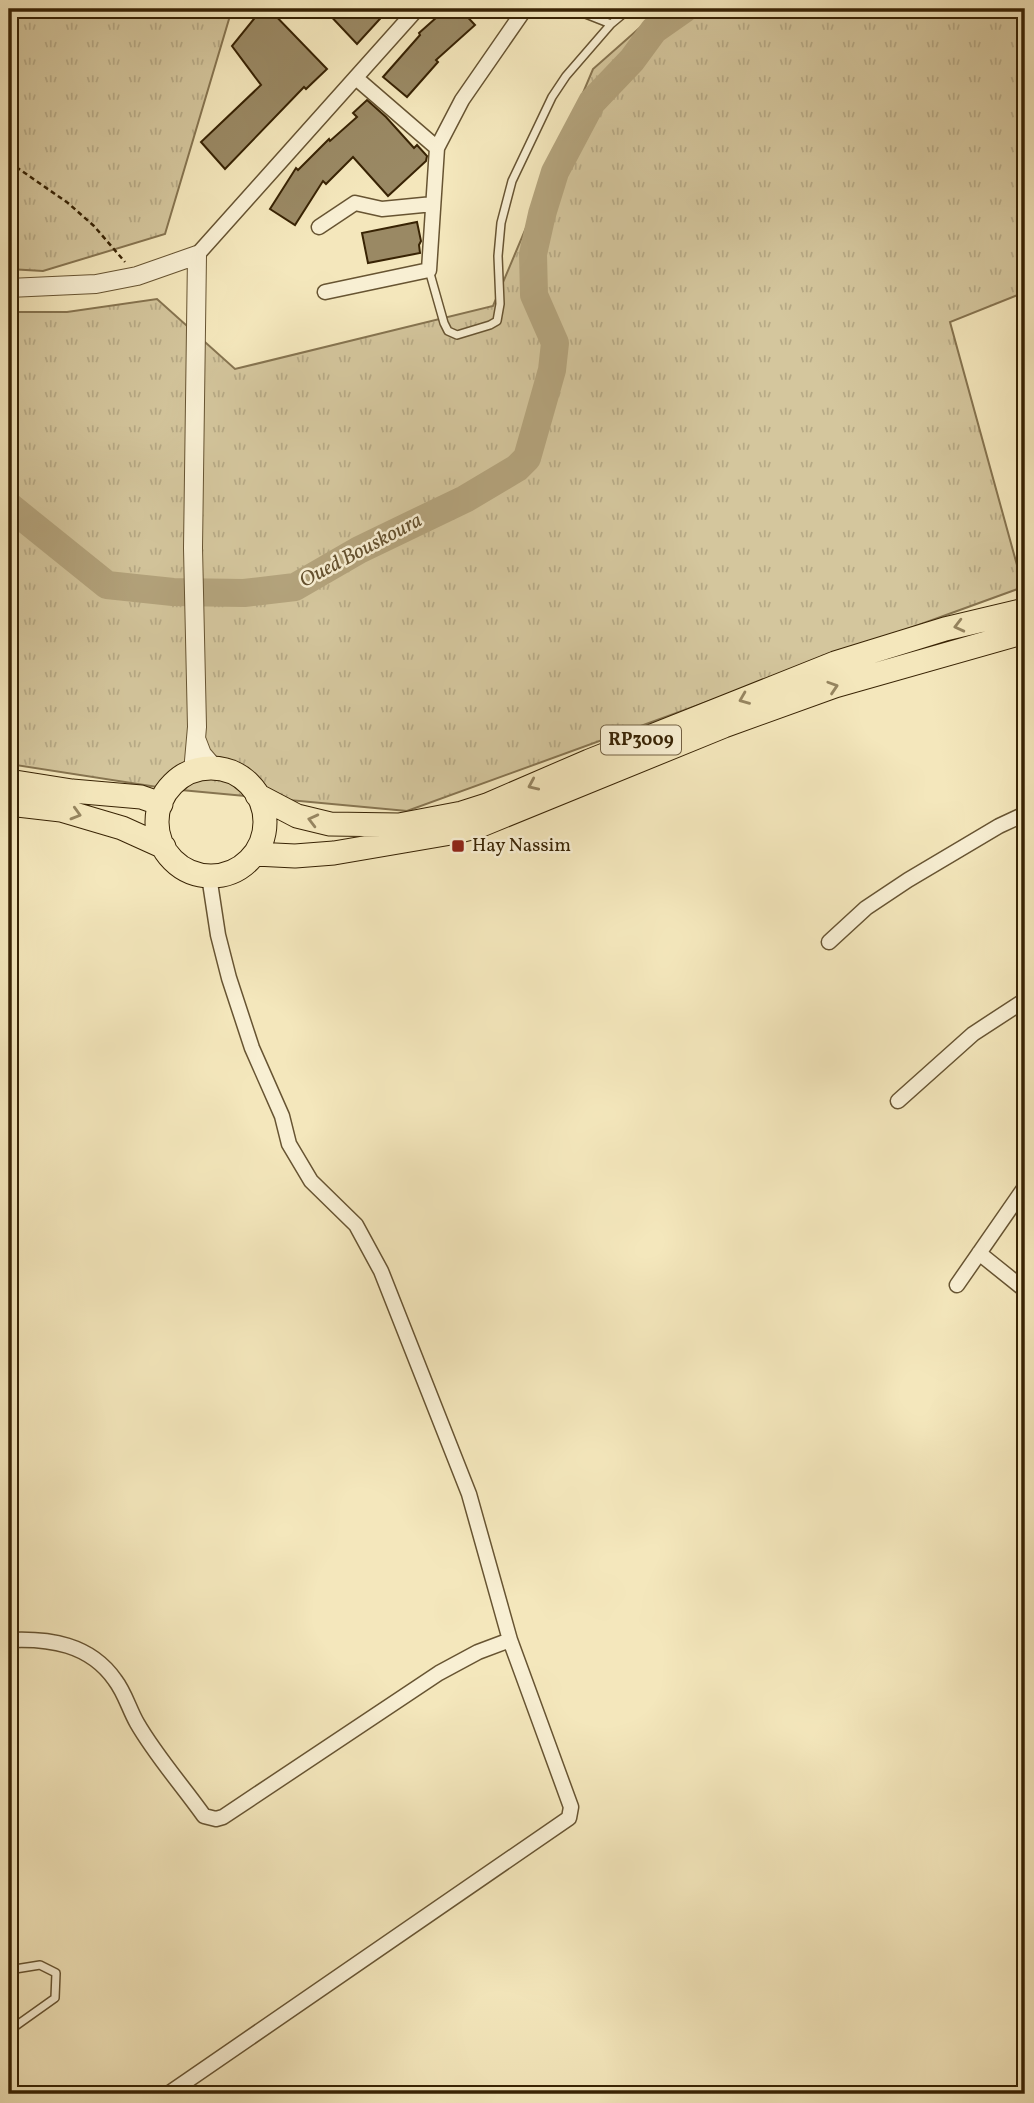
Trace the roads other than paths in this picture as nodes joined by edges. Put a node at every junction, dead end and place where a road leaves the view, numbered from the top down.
1 (417, 9) edge
2 (573, 9) edge
3 (629, 9) edge
4 (526, 10) edge
5 (611, 24) junction
6 (356, 78) junction
7 (437, 148) junction
8 (433, 204) junction
9 (319, 227) dead end
10 (197, 255) junction
11 (429, 270) junction
12 (9, 288) edge
13 (325, 292) dead end
14 (1025, 610) edge
15 (1025, 632) edge
16 (203, 770) junction
17 (9, 781) edge
18 (257, 795) junction
19 (9, 804) edge
20 (161, 804) junction
21 (1025, 814) edge
22 (164, 847) junction
23 (255, 854) junction
24 (209, 876) junction
25 (829, 942) dead end
26 (1025, 1000) edge
27 (898, 1101) dead end
28 (1025, 1187) edge
29 (979, 1253) junction
30 (957, 1285) dead end
31 (1025, 1290) edge
32 (9, 1640) edge
33 (510, 1640) junction
34 (9, 1970) edge
35 (9, 2028) edge
36 (168, 2094) edge

1 - 6 street
2 - 5 lane
3 - 5 lane
4 - 7 street
5 - 11 lane
6 - 7 street
6 - 10 street
7 - 8 street
8 - 9 street
8 - 11 street
10 - 12 street
10 - 16 street
11 - 13 street
14 -> 18 main road, RP3009
23 -> 15 main road, RP3009
16 - 18 main road, RP3009
16 - 20 main road
17 - 20 main road
18 - 23 main road
19 -> 22 main road
20 - 22 main road
21 - 25 street
22 - 24 main road
23 - 24 main road
24 - 33 street
26 - 27 street
28 - 29 street
29 - 30 street
29 - 31 street
32 - 33 street
33 - 36 street
34 - 35 lane

